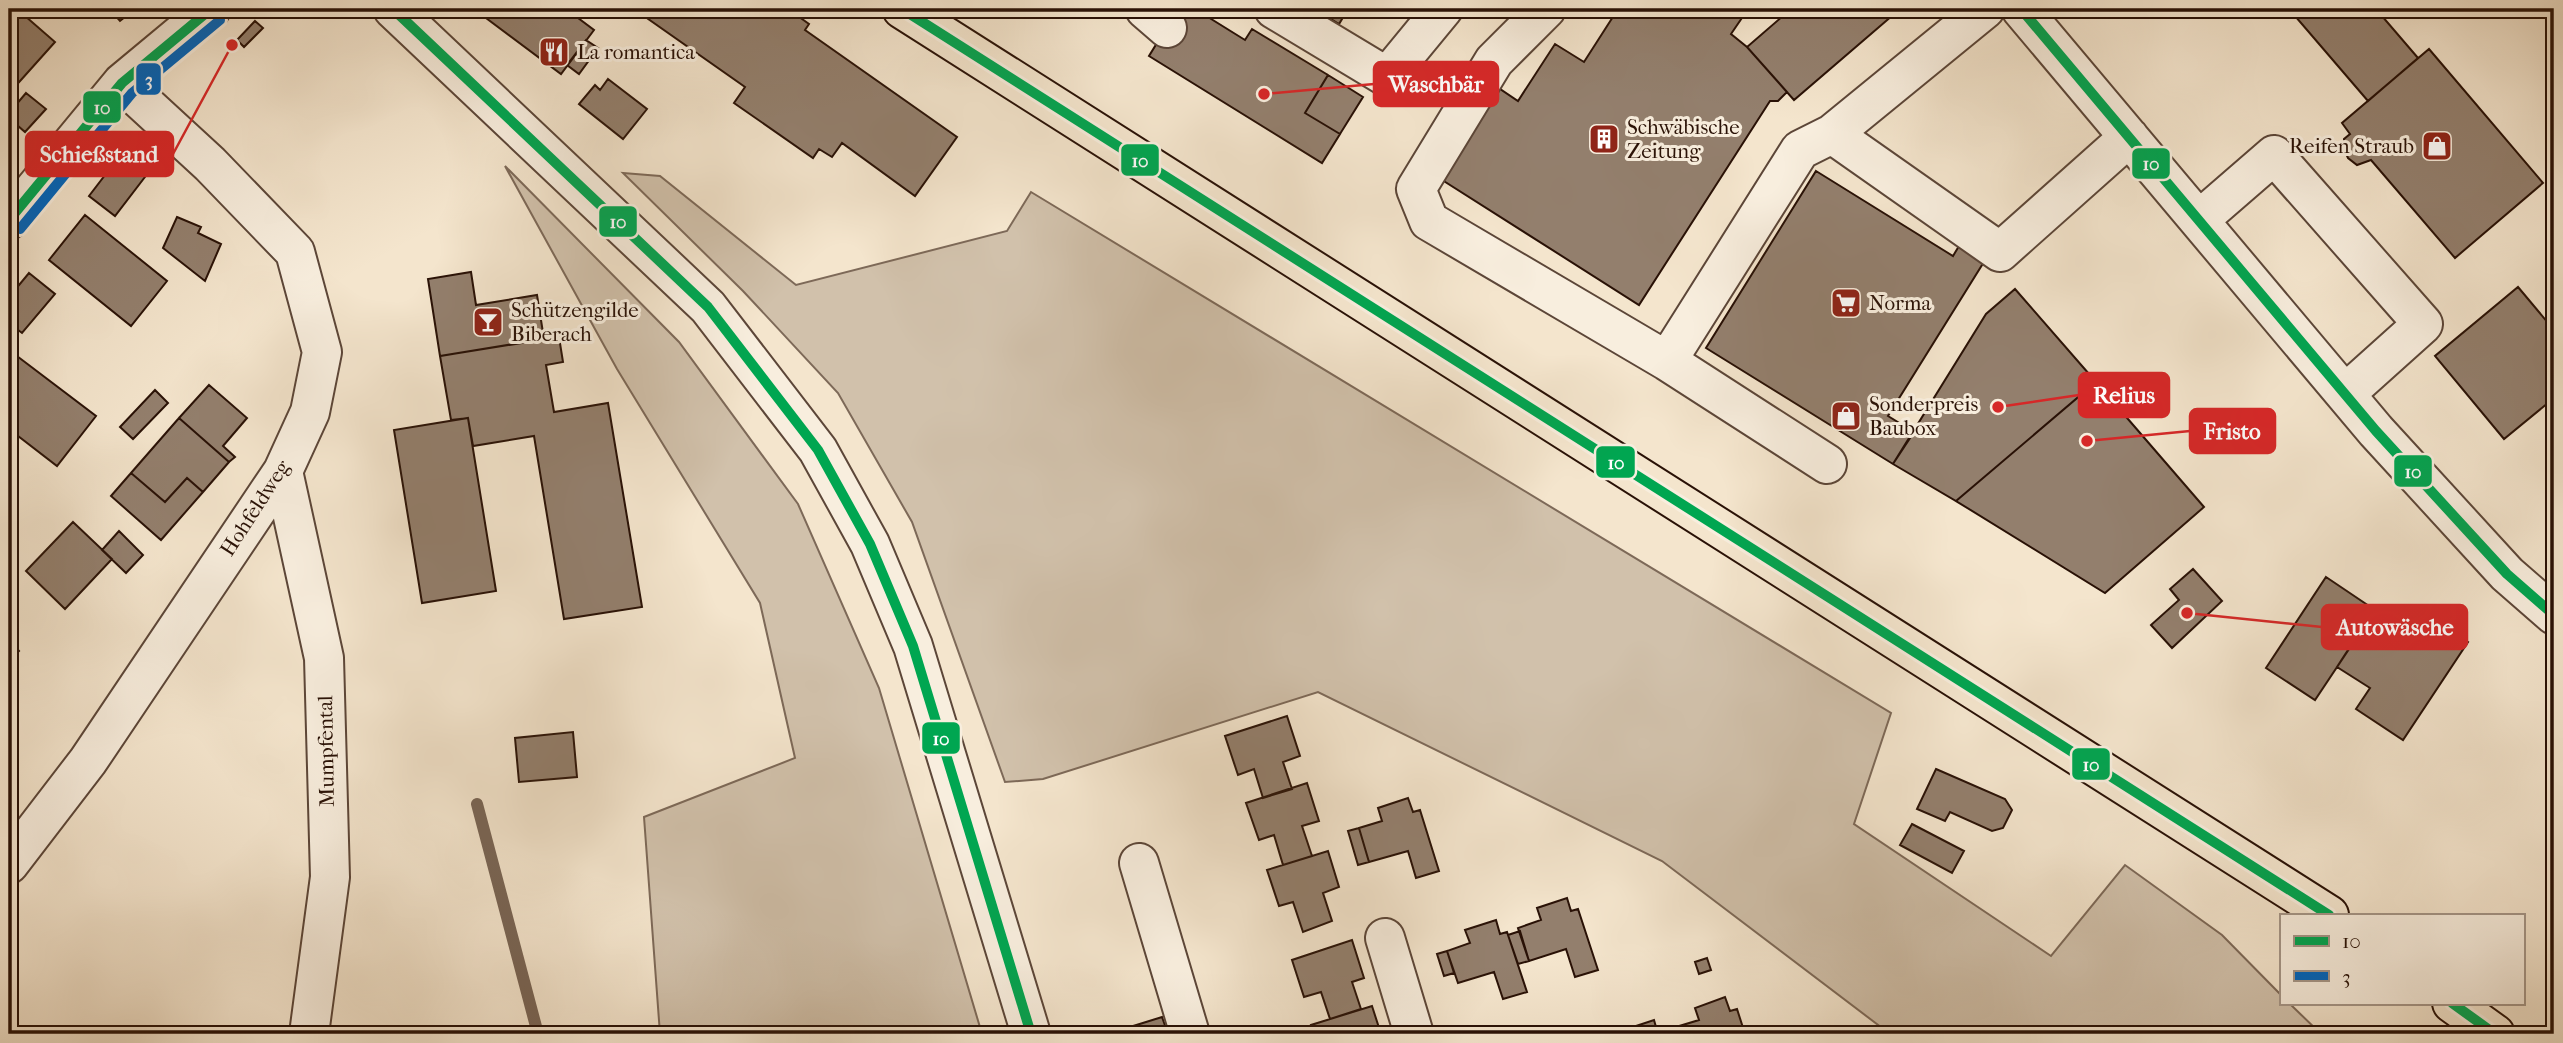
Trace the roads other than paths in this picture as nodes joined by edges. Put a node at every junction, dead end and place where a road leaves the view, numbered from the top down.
1 (211, 9) edge
2 (393, 9) edge
3 (902, 9) edge
4 (1274, 9) edge
5 (1443, 9) edge
6 (1546, 9) edge
7 (1985, 9) edge
8 (2021, 9) edge
9 (122, 83) junction
10 (1832, 134) junction
11 (2129, 137) junction
12 (9, 220) edge
13 (2199, 220) junction
14 (1667, 361) junction
15 (2345, 394) junction
16 (1827, 464) dead end
17 (283, 471) junction
18 (2554, 615) edge
19 (1139, 863) dead end
20 (9, 864) edge
21 (2327, 914) edge
22 (1385, 938) dead end
23 (2453, 1004) edge
24 (309, 1034) edge
25 (1031, 1034) edge
26 (1190, 1034) edge
27 (1414, 1034) edge
28 (2495, 1034) edge

1 - 9 street
2 - 25 street
3 - 21 main road
4 - 5 street
6 - 14 street
7 - 10 street
8 - 11 street
9 - 12 street
9 - 17 street, Hohfeldweg
10 - 11 street
10 - 14 street
11 - 13 street
13 - 15 street
13 - 15 street
14 - 16 street
15 - 18 street
17 - 20 street, Hohfeldweg
17 - 24 street, Mumpfental
19 - 26 street
22 - 27 street
23 - 28 main road

